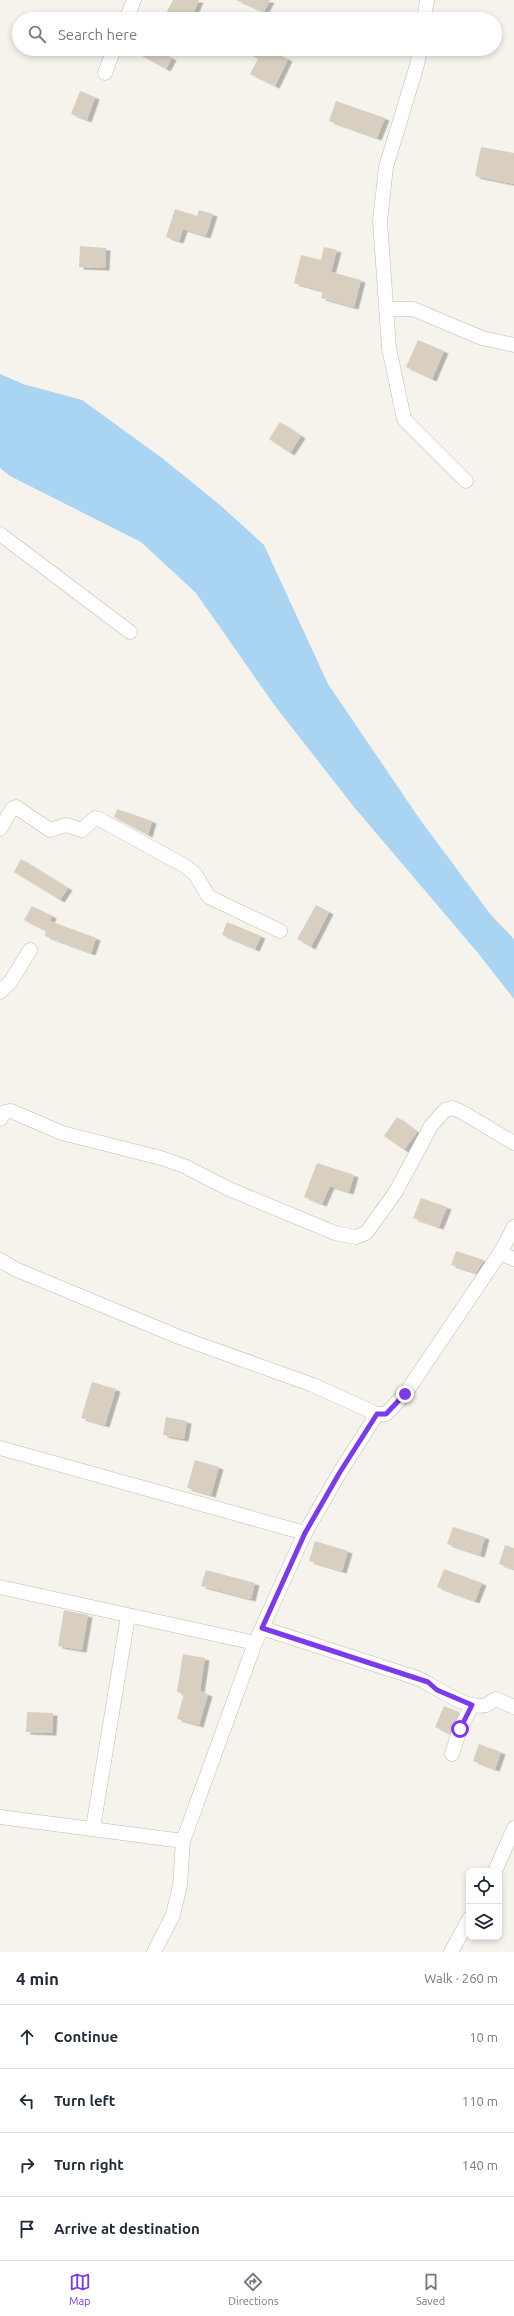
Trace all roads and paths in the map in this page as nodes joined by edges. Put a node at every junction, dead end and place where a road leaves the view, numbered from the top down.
1 (134, 0) edge
2 (427, 0) edge
3 (129, 12) edge
4 (425, 12) edge
5 (111, 56) edge
6 (419, 56) edge
7 (105, 73) dead end
8 (387, 309) junction
9 (514, 346) edge
10 (466, 481) dead end
11 (0, 534) edge
12 (130, 632) dead end
13 (0, 829) edge
14 (280, 931) dead end
15 (30, 950) dead end
16 (0, 992) edge
17 (3, 1111) edge
18 (514, 1144) edge
19 (514, 1227) edge
20 (500, 1253) junction
21 (514, 1259) edge
22 (0, 1260) edge
23 (377, 1414) junction
24 (0, 1448) edge
25 (305, 1533) junction
26 (0, 1587) edge
27 (128, 1616) junction
28 (262, 1628) junction
29 (255, 1643) junction
30 (472, 1705) junction
31 (514, 1707) edge
32 (452, 1754) dead end
33 (0, 1817) edge
34 (93, 1828) junction
35 (514, 1828) edge
36 (183, 1841) junction
37 (496, 1868) edge
38 (466, 1924) edge
39 (154, 1952) edge
40 (451, 1952) edge

1 - 3 street
2 - 4 street
5 - 7 street
6 - 8 street
8 - 9 street
8 - 10 street
11 - 12 street
13 - 14 street
15 - 16 street
17 - 18 street
19 - 20 street
20 - 21 street
20 - 23 street
22 - 23 street
23 - 25 street
24 - 25 street
25 - 28 street
26 - 27 street
27 - 29 street
27 - 34 street
28 - 29 street
28 - 30 street
29 - 36 street
30 - 31 street
30 - 32 street
33 - 34 street
34 - 36 street
35 - 37 street
36 - 39 street
38 - 40 street

